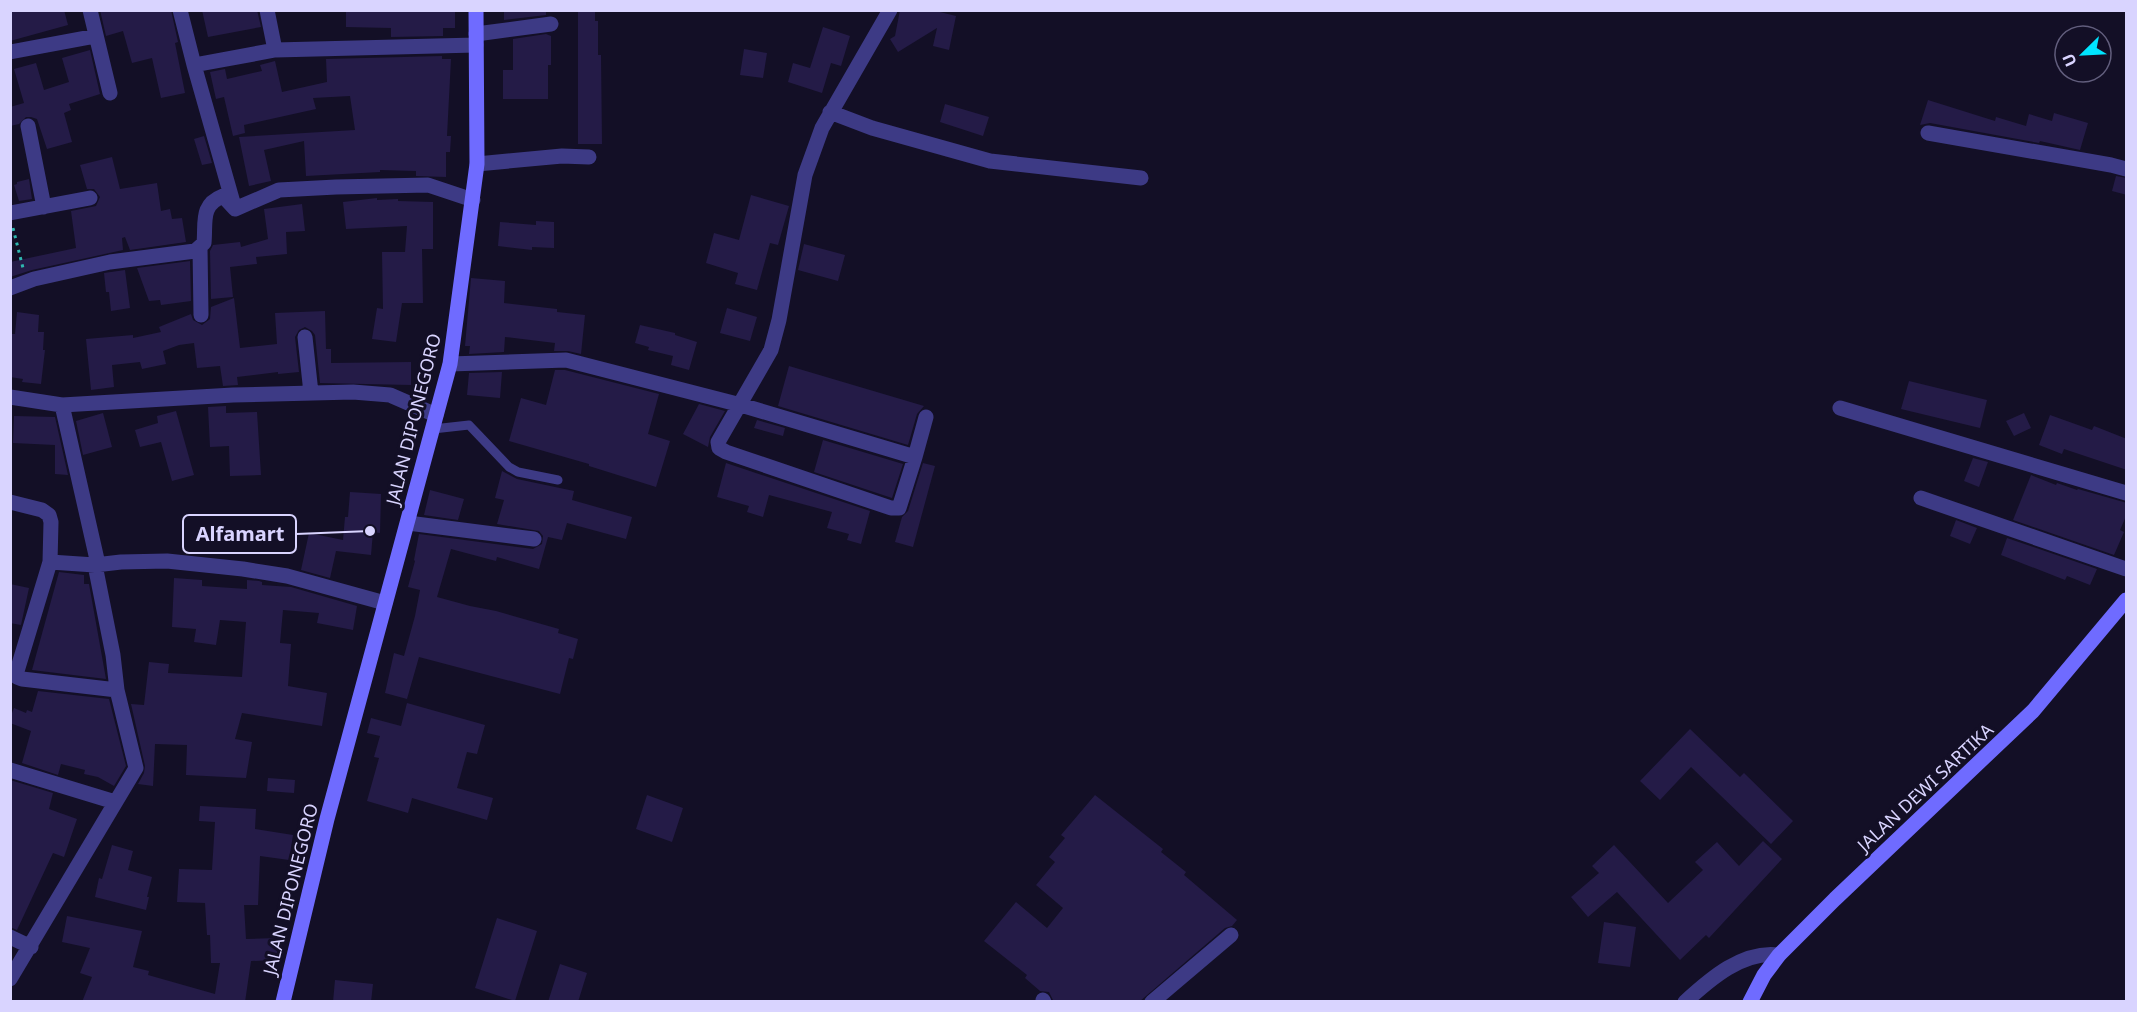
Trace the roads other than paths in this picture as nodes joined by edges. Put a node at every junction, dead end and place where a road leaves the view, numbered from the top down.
1 (90, 10) edge
2 (180, 10) edge
3 (267, 10) edge
4 (476, 10) edge
5 (890, 10) edge
6 (551, 24) dead end
7 (96, 36) junction
8 (476, 39) junction
9 (275, 50) junction
10 (10, 52) edge
11 (194, 65) junction
12 (110, 93) dead end
13 (830, 112) junction
14 (28, 126) dead end
15 (1928, 133) dead end
16 (589, 157) dead end
17 (477, 164) junction
18 (2127, 169) edge
19 (1141, 178) dead end
20 (90, 198) dead end
21 (473, 200) junction
22 (44, 207) junction
23 (235, 209) junction
24 (10, 213) edge
25 (200, 249) junction
26 (10, 288) edge
27 (201, 315) dead end
28 (305, 337) dead end
29 (450, 364) junction
30 (311, 393) junction
31 (10, 397) edge
32 (63, 405) junction
33 (741, 405) junction
34 (1840, 408) dead end
35 (926, 417) dead end
36 (435, 422) junction
37 (915, 456) junction
38 (558, 480) dead end
39 (2127, 493) edge
40 (1921, 498) dead end
41 (10, 502) edge
42 (408, 524) junction
43 (534, 539) dead end
44 (50, 562) junction
45 (97, 565) junction
46 (2127, 569) edge
47 (2127, 600) edge
48 (385, 603) junction
49 (117, 690) junction
50 (10, 770) edge
51 (115, 802) junction
52 (1231, 935) dead end
53 (10, 937) edge
54 (31, 947) junction
55 (1779, 955) junction
56 (10, 979) edge
57 (283, 1002) edge
58 (1152, 1002) edge
59 (1685, 1002) edge
60 (1750, 1002) edge

1 - 7 street
2 - 11 street
3 - 9 street
4 - 8 street, JALAN DIPONEGORO
5 - 13 street
6 - 8 street
7 - 10 street
7 - 12 street
8 - 9 street
8 - 17 street, JALAN DIPONEGORO
9 - 11 street
11 - 23 street
13 - 19 street
13 - 33 street
14 - 22 street
15 - 18 street
16 - 17 street
17 - 21 street, JALAN DIPONEGORO
20 - 22 street
21 - 23 street
21 - 29 street, JALAN DIPONEGORO
22 - 24 street
23 - 25 street
25 - 26 street
25 - 27 street
28 - 30 street
29 - 33 street
29 - 36 street, JALAN DIPONEGORO
30 - 32 street
30 - 36 street
31 - 32 street
32 - 45 street
33 - 37 street
33 - 37 street
34 - 39 street
35 - 37 street
36 - 38 lane
36 - 42 street, JALAN DIPONEGORO
40 - 46 street
41 - 44 street
42 - 43 street
42 - 48 street, JALAN DIPONEGORO
44 - 45 street
44 - 49 street
45 - 48 street
45 - 49 street
47 - 55 street, JALAN DEWI SARTIKA
48 - 57 street, JALAN DIPONEGORO
49 - 51 street
50 - 51 street
51 - 54 street
52 - 58 street
53 - 54 street
54 - 56 street
55 - 59 street
55 - 60 street, JALAN DEWI SARTIKA

